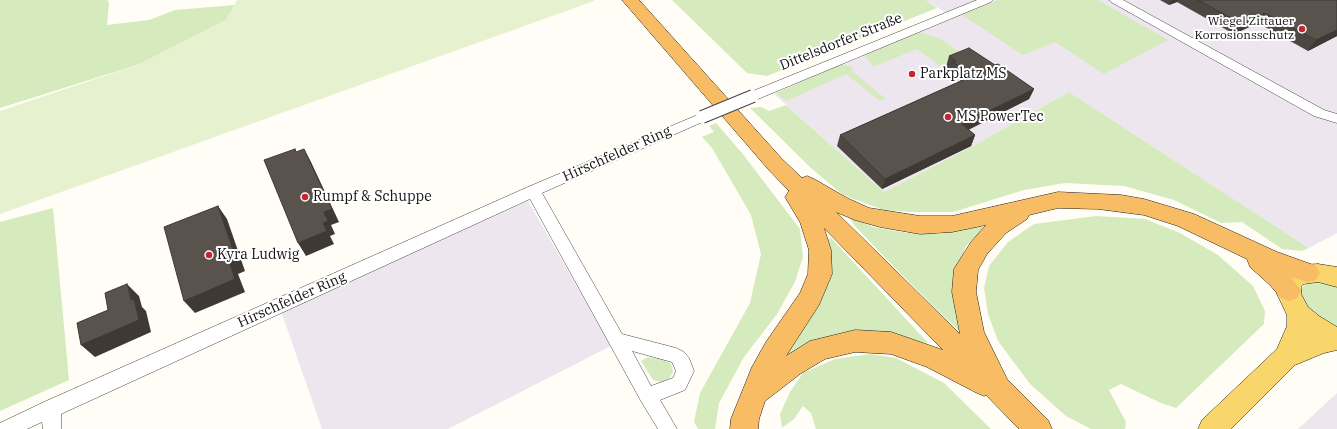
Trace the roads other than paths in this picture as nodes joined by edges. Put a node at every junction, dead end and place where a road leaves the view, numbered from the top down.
1 (630, 0) edge
2 (987, 0) edge
3 (1115, 0) edge
4 (702, 117) joint
5 (1337, 119) edge
6 (775, 164) junction
7 (533, 191) junction
8 (1029, 206) junction
9 (1244, 248) junction
10 (1308, 273) junction
11 (1337, 278) edge
12 (1289, 291) junction
13 (1300, 314) junction
14 (1337, 339) edge
15 (617, 340) junction
16 (1286, 358) junction
17 (755, 393) junction
18 (1002, 394) junction
19 (647, 395) junction
20 (52, 408) junction
21 (7, 429) edge
22 (52, 429) edge
23 (668, 429) edge
24 (744, 429) edge
25 (1038, 429) edge
26 (1212, 429) edge

1 - 6 highway
2 - 4 street, Dittelsdorfer Straße, bridge
3 - 5 street
4 - 7 street, Hirschfelder Ring
6 - 8 highway
6 - 17 highway
6 - 18 highway
7 - 15 street
7 - 20 street, Hirschfelder Ring
8 - 9 highway
8 - 18 highway
9 - 10 highway
9 - 12 highway
10 - 11 main road
10 - 12 main road
12 - 13 main road
13 - 14 main road
13 - 16 main road
14 - 16 main road
15 - 19 street
15 - 19 street
16 - 26 main road
17 - 18 highway
17 - 24 highway
18 - 25 highway
19 - 23 street
20 - 21 street, Hirschfelder Ring
20 - 22 street

